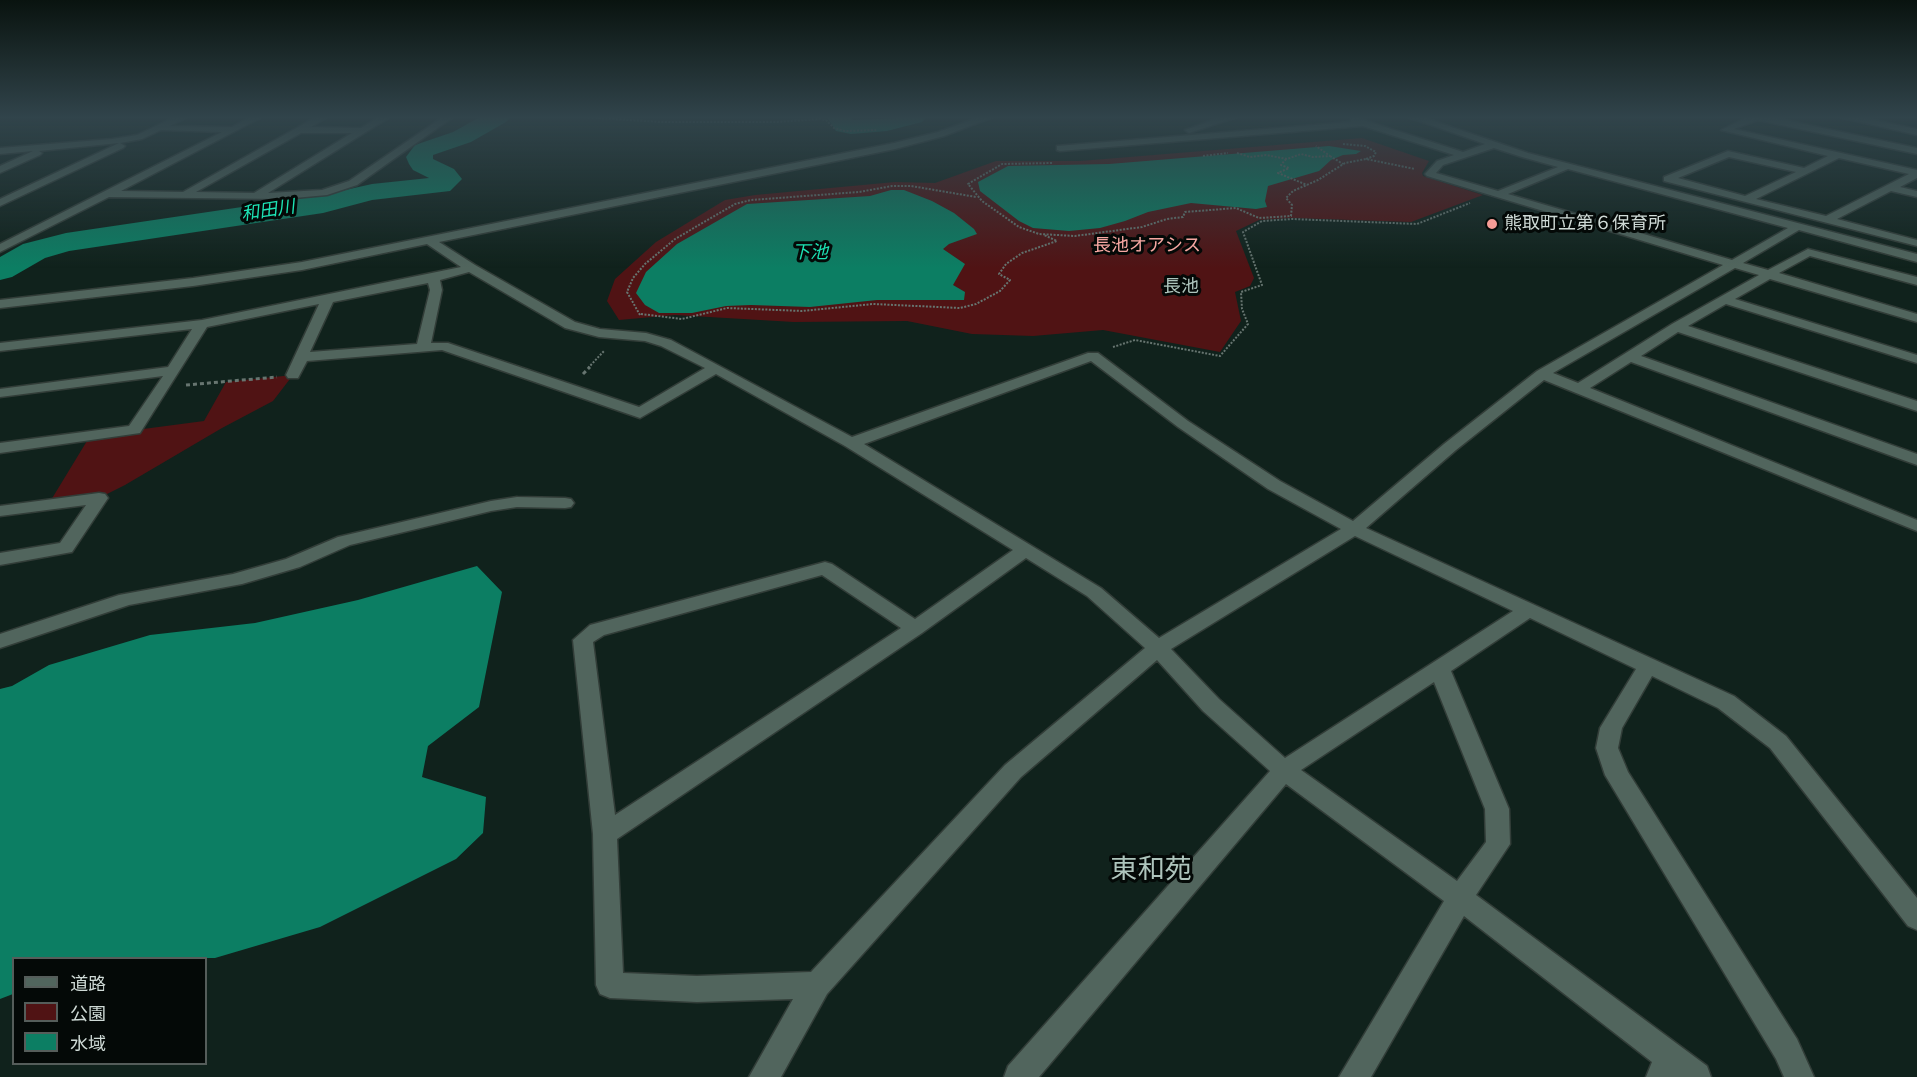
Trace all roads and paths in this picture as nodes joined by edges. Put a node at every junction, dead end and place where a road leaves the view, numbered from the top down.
1 (75, 167) edge
2 (161, 167) edge
3 (233, 167) edge
4 (303, 167) edge
5 (376, 167) edge
6 (792, 167) edge
7 (996, 167) edge
8 (1287, 167) edge
9 (1337, 167) edge
10 (1407, 167) edge
11 (1436, 167) edge
12 (1565, 167) edge
13 (1573, 167) edge
14 (1696, 167) edge
15 (1789, 167) edge
16 (1809, 167) edge
17 (1892, 167) edge
18 (1802, 170) junction
19 (1917, 173) edge
20 (1430, 174) junction
21 (1307, 185) junction
22 (1891, 188) junction
23 (109, 194) junction
24 (185, 194) junction
25 (1499, 194) junction
26 (1917, 194) edge
27 (257, 195) junction
28 (977, 197) junction
29 (1747, 199) junction
30 (0, 203) edge
31 (1827, 220) junction
32 (1799, 226) junction
33 (1039, 234) junction
34 (0, 238) edge
35 (22, 238) junction
36 (430, 242) junction
37 (1916, 242) edge
38 (0, 249) edge
39 (1917, 258) edge
40 (1735, 263) junction
41 (471, 268) junction
42 (1771, 274) junction
43 (433, 278) junction
44 (1917, 281) edge
45 (328, 300) junction
46 (1725, 300) junction
47 (0, 304) edge
48 (641, 314) junction
49 (1917, 318) edge
50 (202, 324) junction
51 (1677, 327) junction
52 (624, 335) junction
53 (0, 347) edge
54 (423, 347) junction
55 (1093, 356) junction
56 (303, 357) junction
57 (1631, 357) junction
58 (1917, 359) edge
59 (716, 368) junction
60 (172, 371) junction
61 (1542, 374) junction
62 (293, 375) joint
63 (164, 386) junction
64 (570, 389) junction
65 (1577, 390) junction
66 (0, 393) edge
67 (1917, 406) edge
68 (851, 443) junction
69 (0, 448) edge
70 (1917, 460) edge
71 (565, 503) dead end
72 (0, 511) edge
73 (1917, 526) edge
74 (1354, 529) junction
75 (1027, 549) junction
76 (0, 559) edge
77 (1527, 610) junction
78 (915, 628) junction
79 (0, 641) edge
80 (1158, 648) junction
81 (1648, 666) junction
82 (1439, 668) junction
83 (1284, 770) junction
84 (605, 834) junction
85 (1460, 898) junction
86 (1917, 918) edge
87 (817, 984) junction
88 (1665, 1067) edge
89 (764, 1077) edge
90 (1018, 1077) edge
91 (1354, 1077) edge
92 (1696, 1077) edge
93 (1799, 1077) edge

1 - 30 street
2 - 23 street
3 - 24 street
4 - 27 street
5 - 27 street
6 - 36 street
7 - 28 path
8 - 21 path
9 - 21 path
10 - 20 path
11 - 20 street
12 - 25 street
13 - 32 street
14 - 29 street
15 - 18 street
16 - 18 street
17 - 19 street
18 - 29 street
19 - 22 street
20 - 25 street
21 - 33 path
22 - 26 street
22 - 31 street
23 - 24 street
23 - 35 street
24 - 27 street
25 - 40 street
25 - 55 path
28 - 33 path
28 - 48 path
29 - 31 street
31 - 37 street
32 - 39 street
32 - 40 street
33 - 48 path
34 - 35 street
35 - 38 street
36 - 41 street
36 - 47 street
40 - 42 street
40 - 61 street
41 - 43 street
41 - 52 street
42 - 44 street
42 - 46 street
42 - 49 street
43 - 45 street
43 - 54 street
45 - 50 street
45 - 56 street
46 - 51 street
46 - 58 street
48 - 52 path
50 - 53 street
50 - 60 street
51 - 57 street
51 - 67 street
52 - 59 street
52 - 64 path
54 - 56 street
54 - 64 street
55 - 68 street
55 - 74 street
56 - 62 street
57 - 65 street
57 - 70 street
59 - 64 street
59 - 68 street
60 - 63 street
60 - 66 street
61 - 65 street
61 - 74 street
62 - 63 path
63 - 69 street
65 - 73 street
68 - 75 street
71 - 79 street
72 - 76 street
74 - 77 street
74 - 80 street
75 - 78 street
75 - 80 street
77 - 81 street
77 - 82 street
78 - 84 street
78 - 84 street
80 - 83 street
80 - 87 street
81 - 86 street
81 - 93 street
82 - 83 street
82 - 85 street
83 - 85 street
83 - 90 street
84 - 87 street
85 - 88 street
85 - 91 street
87 - 89 street
88 - 92 street

